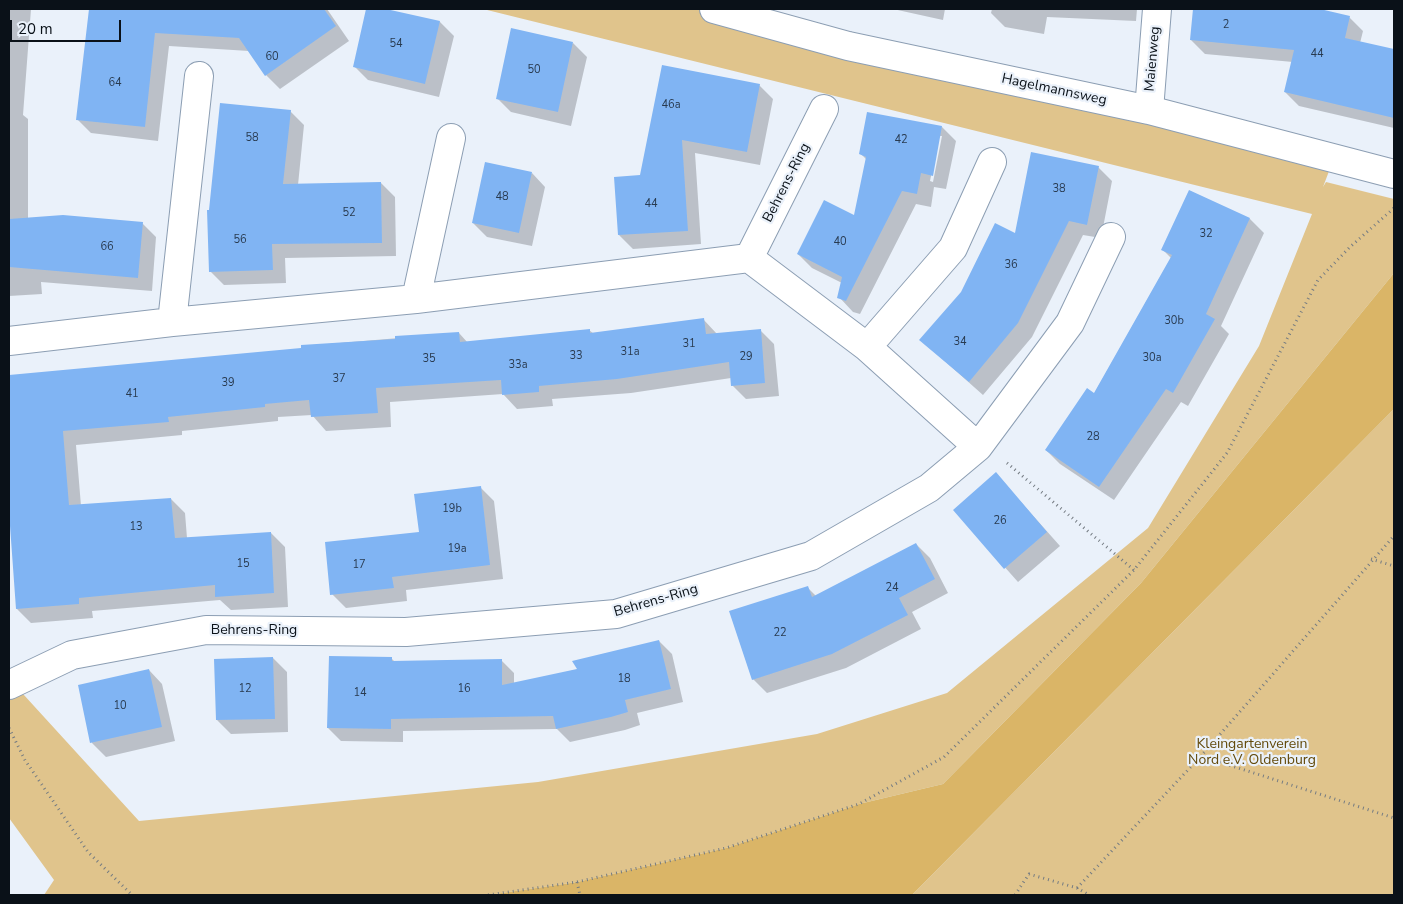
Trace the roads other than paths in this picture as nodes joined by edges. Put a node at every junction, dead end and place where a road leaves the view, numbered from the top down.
1 (714, 9) edge
2 (1157, 9) edge
3 (199, 76) dead end
4 (824, 109) dead end
5 (1149, 110) junction
6 (451, 138) dead end
7 (992, 162) dead end
8 (1394, 174) edge
9 (1112, 236) dead end
10 (749, 258) junction
11 (416, 299) junction
12 (172, 322) junction
13 (9, 341) edge
14 (867, 347) junction
15 (978, 447) junction
16 (9, 685) edge

1 - 5 street, Hagelmannsweg
2 - 5 street, Maienweg
3 - 12 street
4 - 10 street, Behrens-Ring
5 - 8 street, Hagelmannsweg
6 - 11 street
7 - 14 street
9 - 15 street, Behrens-Ring
10 - 11 street
10 - 14 street
11 - 12 street
12 - 13 street
14 - 15 street
15 - 16 street, Behrens-Ring

